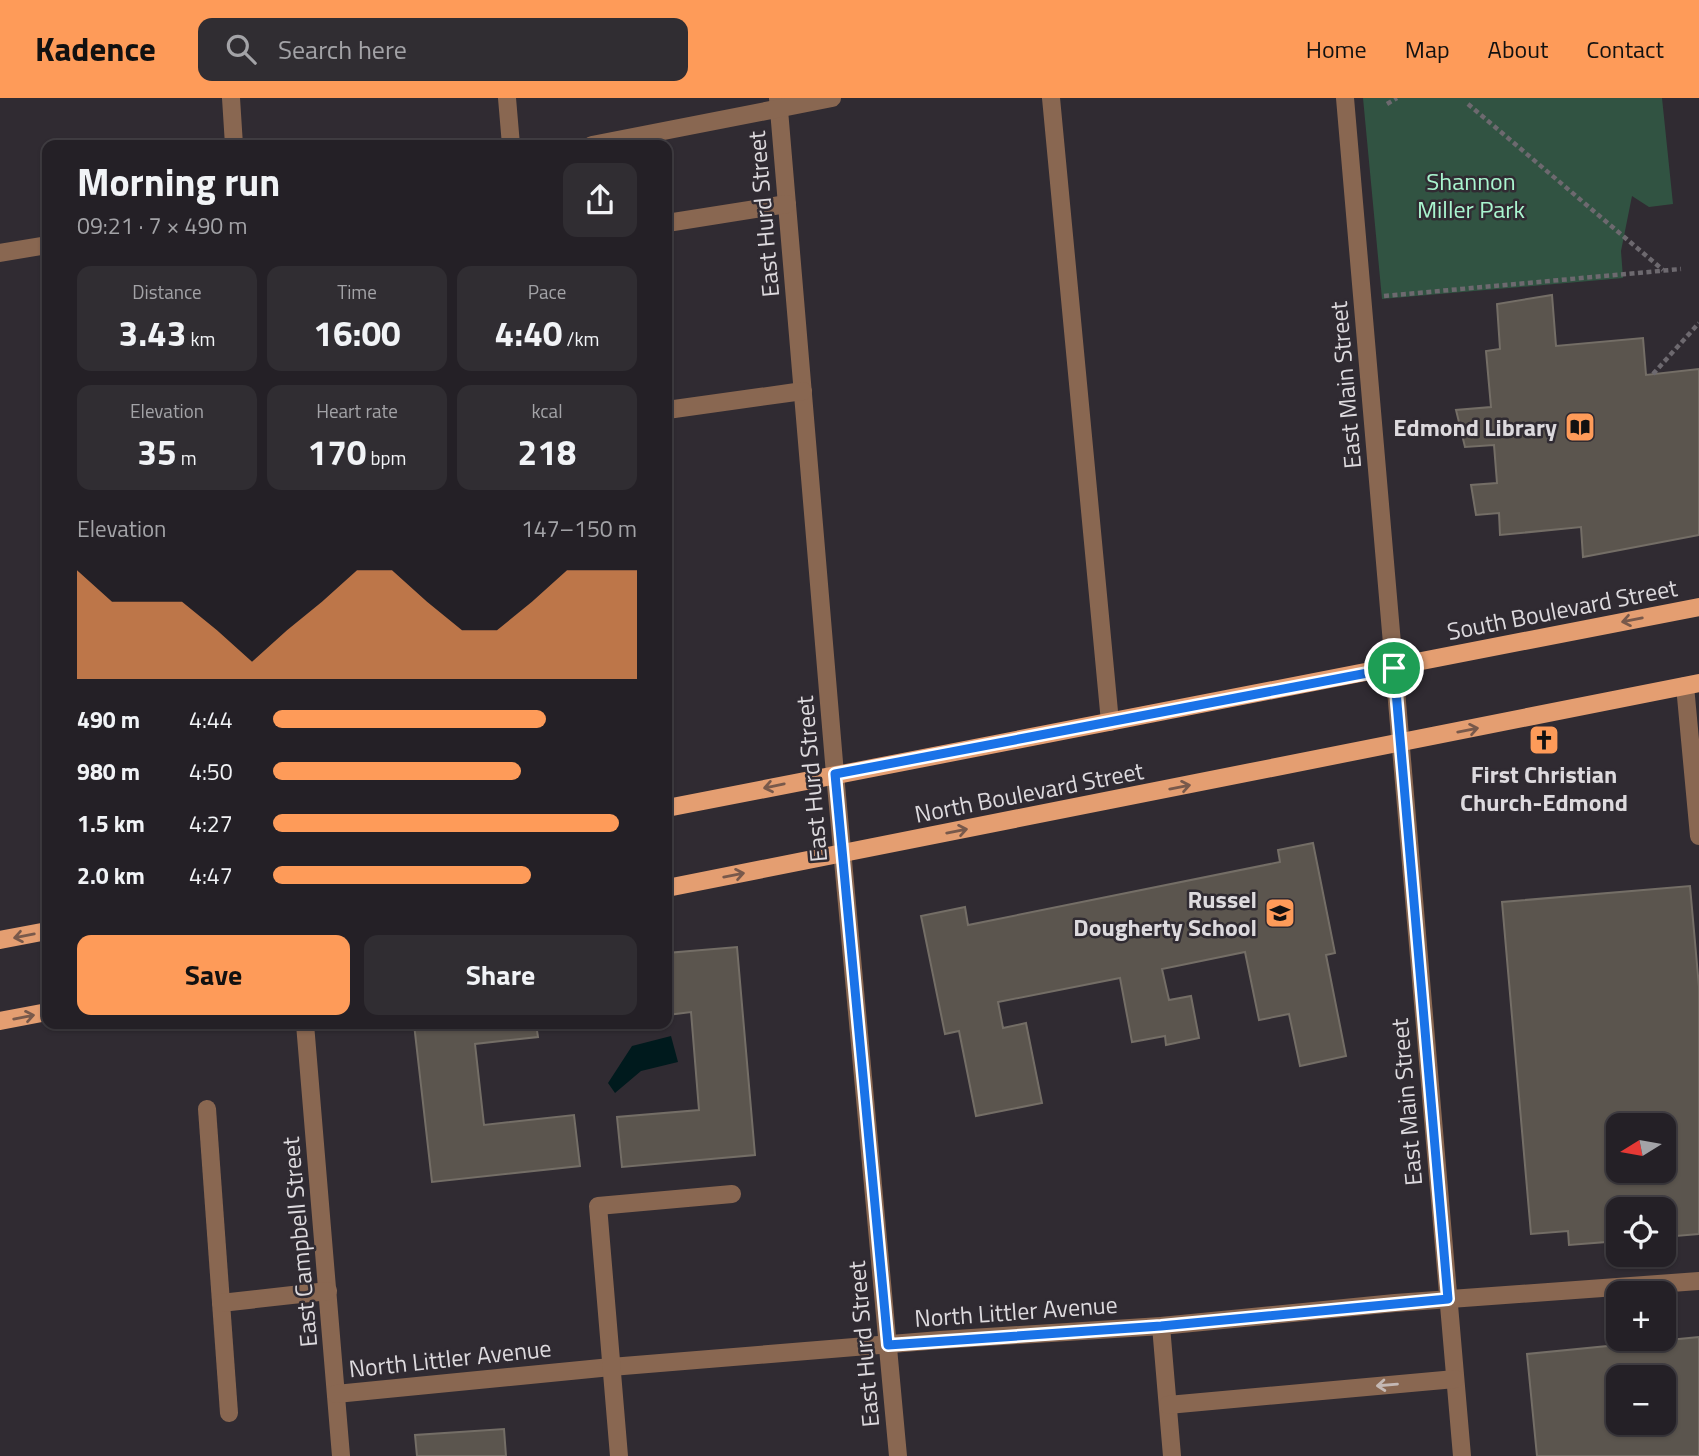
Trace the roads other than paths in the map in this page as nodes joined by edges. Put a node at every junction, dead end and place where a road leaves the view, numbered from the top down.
1 (231, 98) edge
2 (508, 98) edge
3 (832, 98) edge
4 (1051, 98) edge
5 (1345, 98) edge
6 (778, 103) edge
7 (234, 140) edge
8 (511, 140) edge
9 (614, 140) edge
10 (787, 204) junction
11 (672, 222) edge
12 (42, 246) edge
13 (0, 253) edge
14 (803, 391) junction
15 (672, 409) edge
16 (1699, 607) edge
17 (1394, 668) junction
18 (1692, 684) edge
19 (1110, 722) junction
20 (1401, 743) junction
21 (835, 774) junction
22 (672, 807) edge
23 (1699, 836) edge
24 (842, 854) junction
25 (672, 887) edge
26 (42, 932) edge
27 (0, 940) edge
28 (42, 1013) edge
29 (0, 1021) edge
30 (305, 1029) edge
31 (207, 1109) dead end
32 (732, 1194) dead end
33 (1699, 1281) edge
34 (328, 1291) junction
35 (1448, 1299) junction
36 (221, 1303) junction
37 (1161, 1326) junction
38 (888, 1345) junction
39 (611, 1367) junction
40 (1455, 1379) junction
41 (336, 1394) junction
42 (1168, 1405) junction
43 (229, 1413) dead end
44 (341, 1456) edge
45 (619, 1456) edge
46 (898, 1456) edge
47 (1172, 1456) edge
48 (1462, 1456) edge

1 - 7 street
2 - 8 street
3 - 6 street
4 - 19 street
5 - 17 street, East Main Street
6 - 9 street
6 - 10 street, East Hurd Street
10 - 11 street
10 - 14 street, East Hurd Street
12 - 13 street
14 - 15 street
14 - 21 street, East Hurd Street
16 -> 17 main road, South Boulevard Street
17 - 19 main road
17 - 20 street, East Main Street
20 -> 18 main road
18 - 23 street
19 - 21 main road
24 -> 20 main road, North Boulevard Street
20 - 35 street, East Main Street
21 -> 22 main road
21 - 24 street, East Hurd Street
25 -> 24 main road, North Boulevard Street
24 - 38 street, East Hurd Street
26 -> 27 main road
29 -> 28 main road
30 - 34 street, East Campbell Street
31 - 36 street
32 - 39 street
33 - 35 street, North Littler Avenue
34 - 36 street
34 - 41 street, East Campbell Street
35 - 37 street, North Littler Avenue
35 - 40 street, East Main Street
36 - 43 street
37 - 38 street, North Littler Avenue
37 - 42 street
38 - 39 street, North Littler Avenue
38 - 46 street, East Hurd Street
39 - 41 street, North Littler Avenue
39 - 45 street
40 -> 42 street
40 - 48 street, East Main Street
41 - 44 street, East Campbell Street
42 - 47 street

